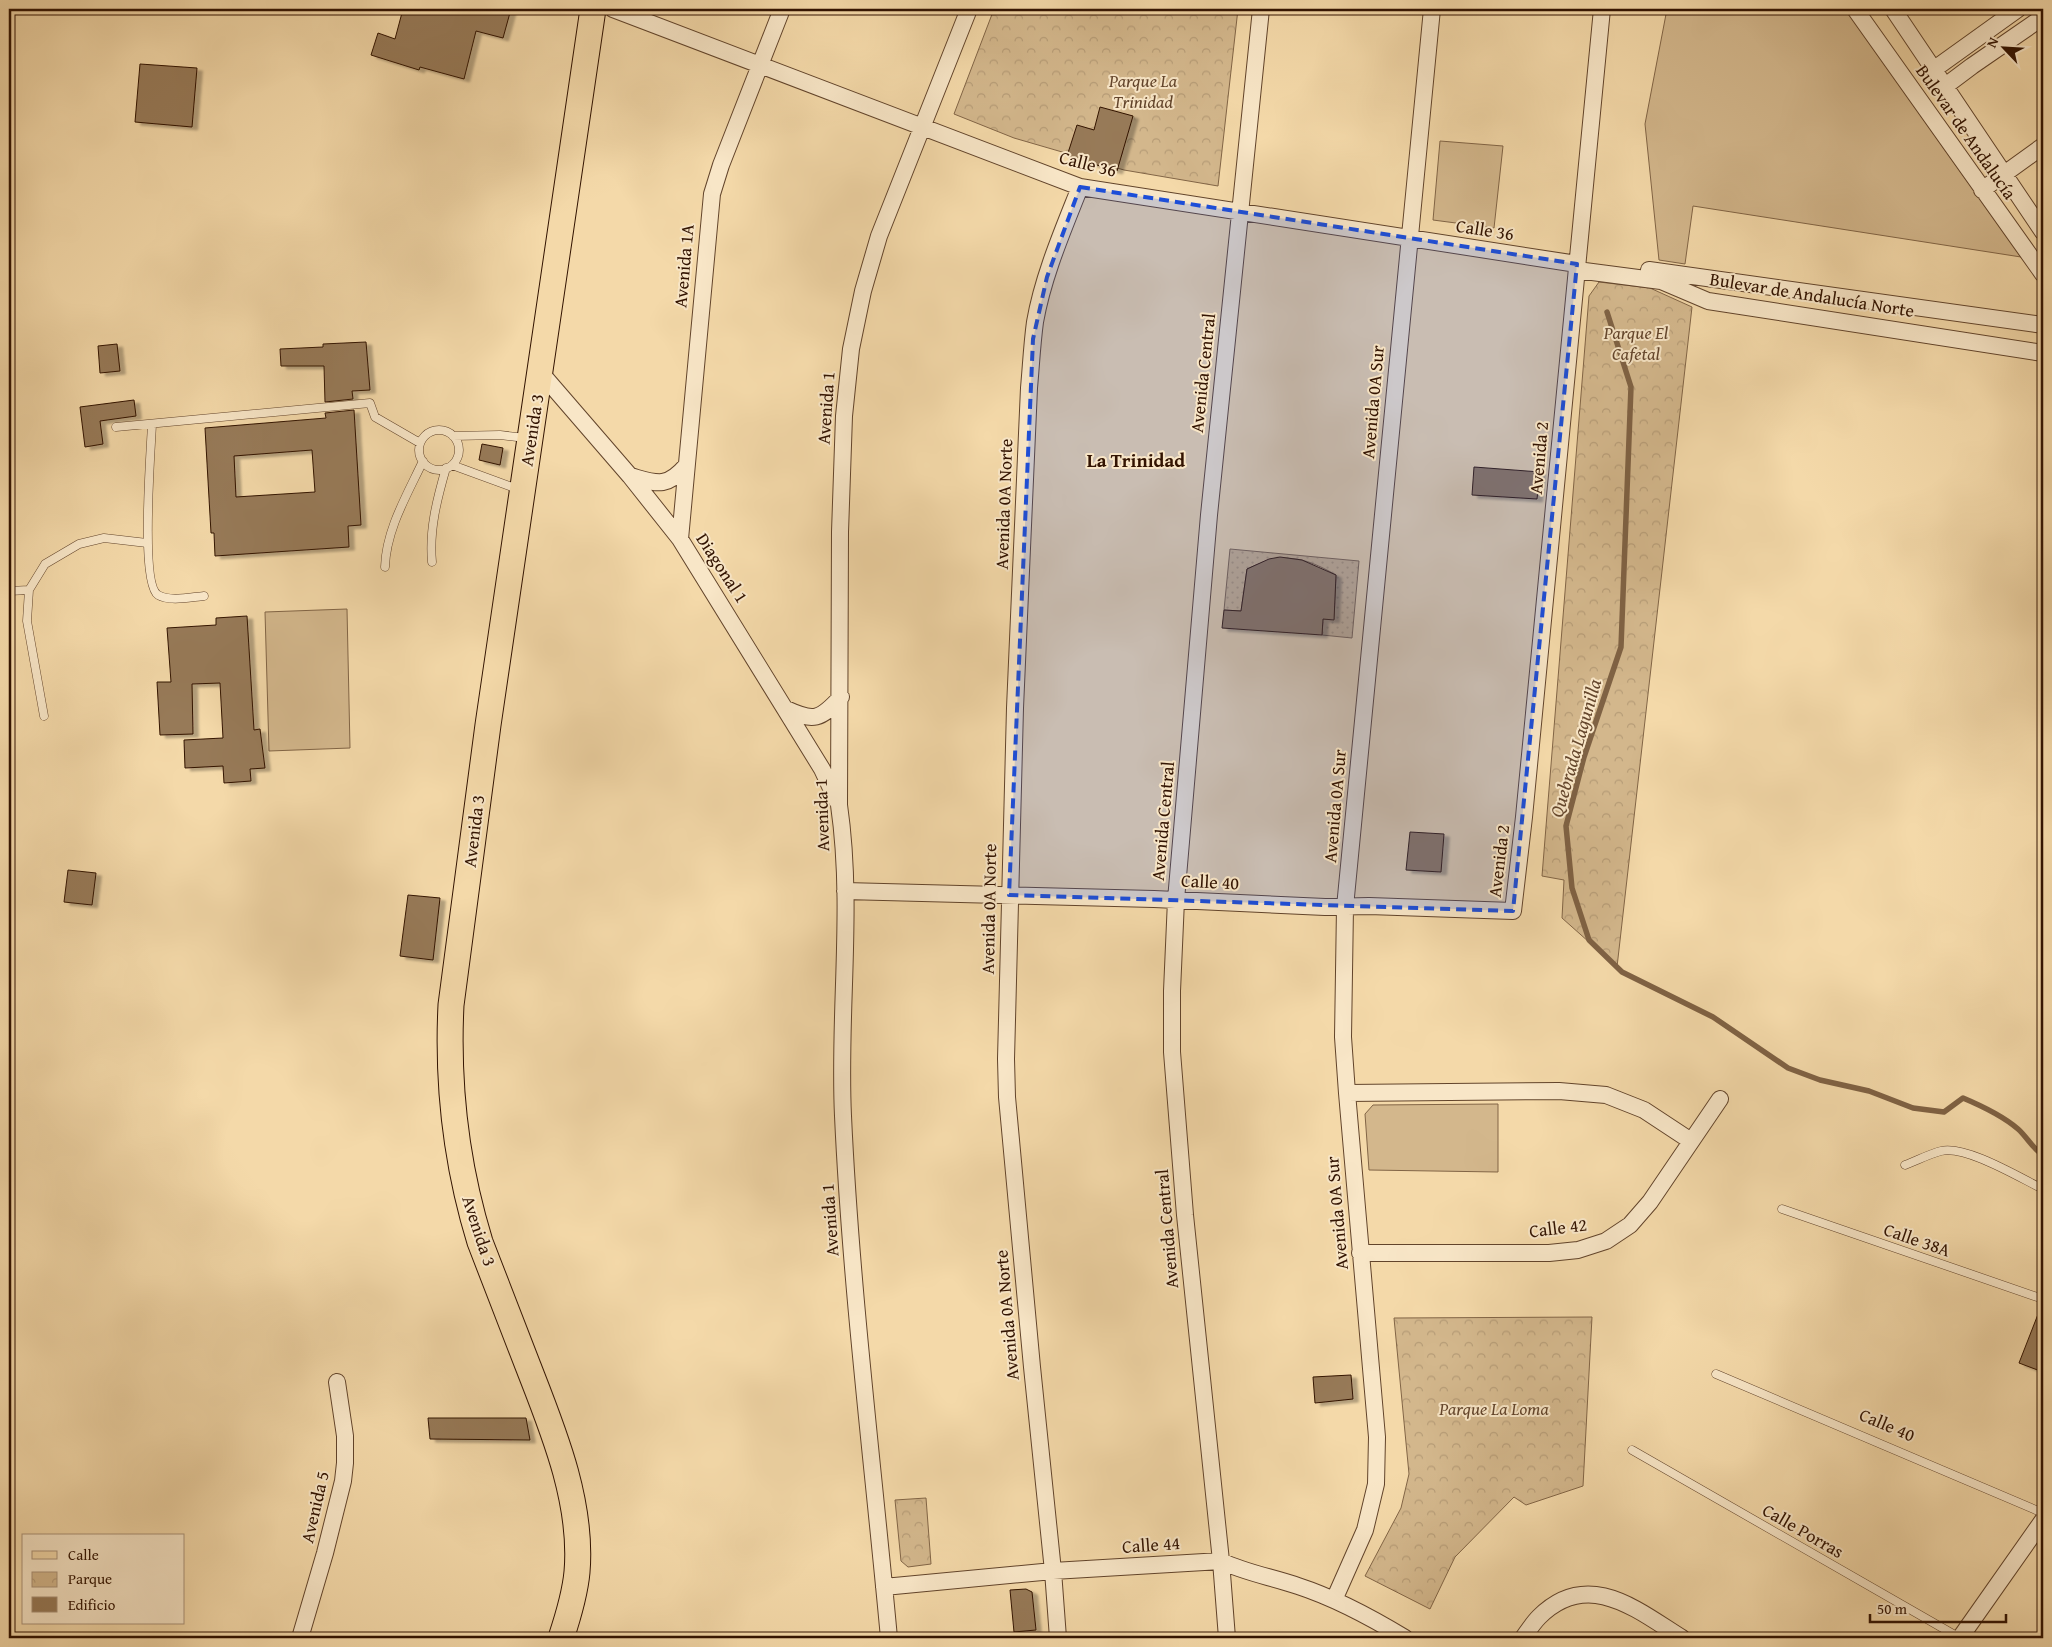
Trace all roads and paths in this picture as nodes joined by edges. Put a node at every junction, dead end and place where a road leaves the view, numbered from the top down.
1 (593, 9) edge
2 (613, 9) edge
3 (782, 9) edge
4 (969, 9) edge
5 (1261, 9) edge
6 (1432, 9) edge
7 (1602, 9) edge
8 (1857, 9) edge
9 (1893, 9) edge
10 (2018, 9) edge
11 (2037, 22) edge
12 (760, 64) junction
13 (1933, 70) junction
14 (1944, 87) junction
15 (922, 127) junction
16 (2043, 146) edge
17 (2005, 175) junction
18 (1080, 187) junction
19 (1982, 190) junction
20 (1239, 213) junction
21 (2043, 232) edge
22 (1408, 238) junction
23 (1577, 264) junction
24 (2043, 274) edge
25 (2043, 325) edge
26 (2043, 353) edge
27 (541, 373) junction
28 (152, 424) junction
29 (116, 427) dead end
30 (453, 436) junction
31 (530, 439) junction
32 (420, 443) junction
33 (423, 461) junction
34 (686, 466) junction
35 (449, 467) junction
36 (630, 476) junction
37 (523, 490) junction
38 (680, 539) junction
39 (147, 543) junction
40 (432, 562) dead end
41 (385, 568) dead end
42 (29, 590) junction
43 (9, 592) edge
44 (204, 596) dead end
45 (840, 697) junction
46 (786, 709) junction
47 (44, 716) dead end
48 (839, 805) junction
49 (845, 891) junction
50 (1009, 895) junction
51 (1176, 900) junction
52 (1345, 907) junction
53 (1513, 911) joint
54 (1347, 1093) junction
55 (1720, 1099) dead end
56 (1691, 1142) junction
57 (1905, 1165) dead end
58 (2043, 1189) edge
59 (1782, 1209) dead end
60 (1360, 1253) junction
61 (2043, 1299) edge
62 (1716, 1374) dead end
63 (336, 1382) dead end
64 (1632, 1450) dead end
65 (2043, 1513) edge
66 (2043, 1520) edge
67 (1221, 1561) junction
68 (1053, 1571) junction
69 (884, 1587) junction
70 (1334, 1600) junction
71 (300, 1638) edge
72 (561, 1638) edge
73 (889, 1638) edge
74 (1058, 1638) edge
75 (1227, 1638) edge
76 (1405, 1638) edge
77 (1523, 1638) edge
78 (1682, 1638) edge
79 (1960, 1638) edge

1 - 27 main road, Avenida 3
2 - 12 street, Calle 36
3 - 12 street, Avenida 1A
4 - 15 street, Avenida 1
5 - 20 street, Avenida Central
6 - 22 street, Avenida 0A Sur
7 - 23 street, Avenida 2
8 - 19 street, Bulevar de Andalucía
9 - 13 street, Bulevar de Andalucía
10 - 11 street
10 - 13 street
11 - 14 street
12 - 15 street, Calle 36
12 - 34 street, Avenida 1A
13 - 14 street, Bulevar de Andalucía
14 - 17 street, Bulevar de Andalucía
15 - 18 street, Calle 36
15 - 45 street, Avenida 1
16 - 17 street
17 - 19 street
17 - 21 street, Bulevar de Andalucía
18 - 20 street, Calle 36
18 - 50 street, Avenida 0A Norte
19 - 24 street, Bulevar de Andalucía
20 - 22 street, Calle 36
20 - 51 street, Avenida Central
22 - 23 street, Calle 36
22 - 52 street, Avenida 0A Sur
23 - 25 street, Bulevar de Andalucía Norte
23 - 26 street, Bulevar de Andalucía Norte
23 - 53 street, Avenida 2
27 - 31 main road, Avenida 3
27 - 36 street, Diagonal 1
28 - 29 lane
28 - 32 lane
28 - 39 lane
30 - 31 lane
30 - 32 lane
30 - 35 lane
31 - 37 main road, Avenida 3
32 - 33 lane
33 - 35 lane
33 - 41 lane
34 - 36 street
34 - 38 street, Avenida 1A
35 - 37 lane
35 - 40 lane
36 - 38 street, Diagonal 1
37 - 72 main road, Avenida 3
38 - 46 street, Diagonal 1
39 - 42 lane
39 - 44 lane
42 - 43 lane
42 - 47 lane
45 - 46 street
45 - 48 street, Avenida 1
46 - 48 street, Diagonal 1
48 - 49 street, Avenida 1
49 - 50 street, Calle 40
49 - 69 street, Avenida 1
50 - 51 street, Calle 40
50 - 68 street, Avenida 0A Norte
51 - 52 street, Calle 40
51 - 67 street, Avenida Central
52 - 53 street, Calle 40
52 - 54 street, Avenida 0A Sur
54 - 56 street
54 - 60 street, Avenida 0A Sur
55 - 56 street, Calle 42
56 - 60 street, Calle 42
57 - 58 lane
59 - 61 lane, Calle 38A
60 - 70 street, Avenida 0A Sur
62 - 65 lane, Calle 40
63 - 71 street, Avenida 5
64 - 79 lane, Calle Porras
66 - 79 street
67 - 68 street, Calle 44
67 - 70 street, Calle 44
67 - 75 street, Avenida Central
68 - 69 street, Calle 44
68 - 74 street, Avenida 0A Norte
69 - 73 street, Avenida 1
70 - 76 street, Calle 44
77 - 78 street

